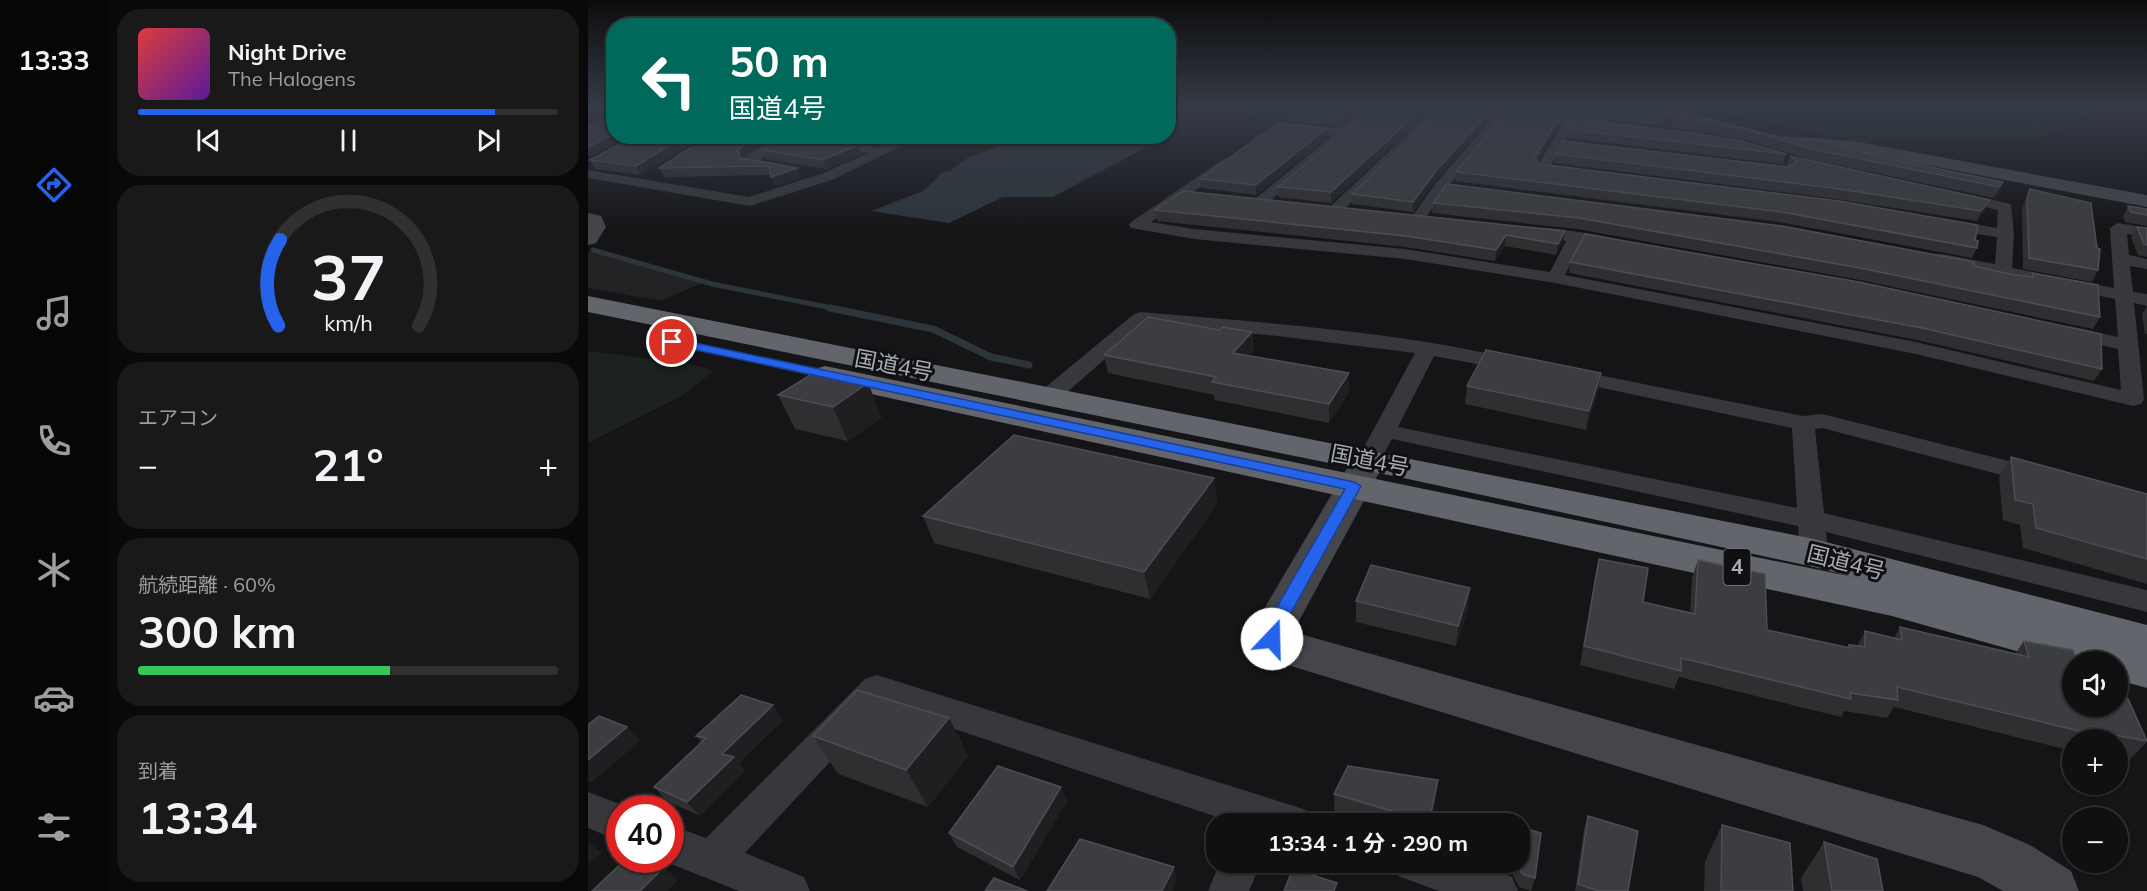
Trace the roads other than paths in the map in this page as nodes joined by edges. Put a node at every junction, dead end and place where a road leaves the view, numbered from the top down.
1 (767, 150) edge
2 (871, 150) edge
3 (888, 150) edge
4 (1319, 150) edge
5 (1391, 150) edge
6 (1472, 150) edge
7 (1558, 150) edge
8 (1872, 150) edge
9 (883, 152) junction
10 (1238, 152) edge
11 (659, 172) edge
12 (588, 174) edge
13 (1589, 174) edge
14 (830, 176) junction
15 (641, 183) junction
16 (1441, 186) junction
17 (1464, 189) edge
18 (1938, 192) edge
19 (1181, 193) junction
20 (1204, 195) edge
21 (2147, 201) edge
22 (1282, 204) edge
23 (1360, 212) edge
24 (588, 219) edge
25 (1442, 220) edge
26 (1926, 221) edge
27 (1521, 230) edge
28 (2147, 233) edge
29 (2006, 234) junction
30 (1577, 236) junction
31 (588, 238) edge
32 (1636, 246) edge
33 (1920, 255) edge
34 (2121, 259) junction
35 (2147, 264) edge
36 (2003, 271) junction
37 (1555, 278) junction
38 (2125, 296) junction
39 (2147, 300) edge
40 (588, 304) edge
41 (588, 323) edge
42 (2048, 327) edge
43 (2128, 345) junction
44 (1428, 349) junction
45 (1049, 396) junction
46 (1803, 423) junction
47 (1385, 431) junction
48 (1361, 473) junction
49 (2059, 483) edge
50 (1812, 519) junction
51 (1814, 554) junction
52 (2147, 601) edge
53 (2147, 642) edge
54 (2077, 651) edge
55 (2128, 665) edge
56 (2147, 670) edge
57 (588, 810) edge
58 (1251, 813) edge
59 (606, 817) edge
60 (684, 850) edge
61 (711, 861) junction
62 (1236, 873) edge
63 (1445, 873) edge
64 (790, 891) edge
65 (1228, 891) edge
66 (1498, 891) edge
67 (2051, 891) edge

1 - 14 street
2 - 9 street
3 - 9 street
4 - 22 street
5 - 23 street
6 - 16 street
7 - 13 street
8 - 21 street
9 - 14 street
10 - 19 street
11 - 15 street
12 - 15 street
14 - 15 street
16 - 17 street
16 - 25 street
18 - 29 street
19 - 20 street
19 - 37 street
24 - 31 street
26 - 29 street
27 - 30 street
28 - 34 street
29 - 36 street
30 - 32 street
30 - 37 street
33 - 36 street
34 - 35 street
34 - 38 street
36 - 38 street
37 - 43 street
38 - 39 street
38 - 43 street
40 - 45 highway, 国道4号 / 4
41 - 48 highway, 国道4号 / 4
42 - 43 street
44 - 45 street
44 - 46 street
44 - 47 street
45 - 48 highway, 国道4号 / 4
46 - 49 street
46 - 50 street
47 - 48 street
47 - 50 street
48 - 51 highway, 国道4号 / 4
48 - 54 highway, 国道4号 / 4
48 - 67 street
50 - 51 street
50 - 52 street
51 - 53 highway, 国道4号 / 4
55 - 56 highway, 国道4号 / 4
57 - 59 street
58 - 61 street
60 - 61 street
61 - 64 street
62 - 65 street
63 - 66 street

